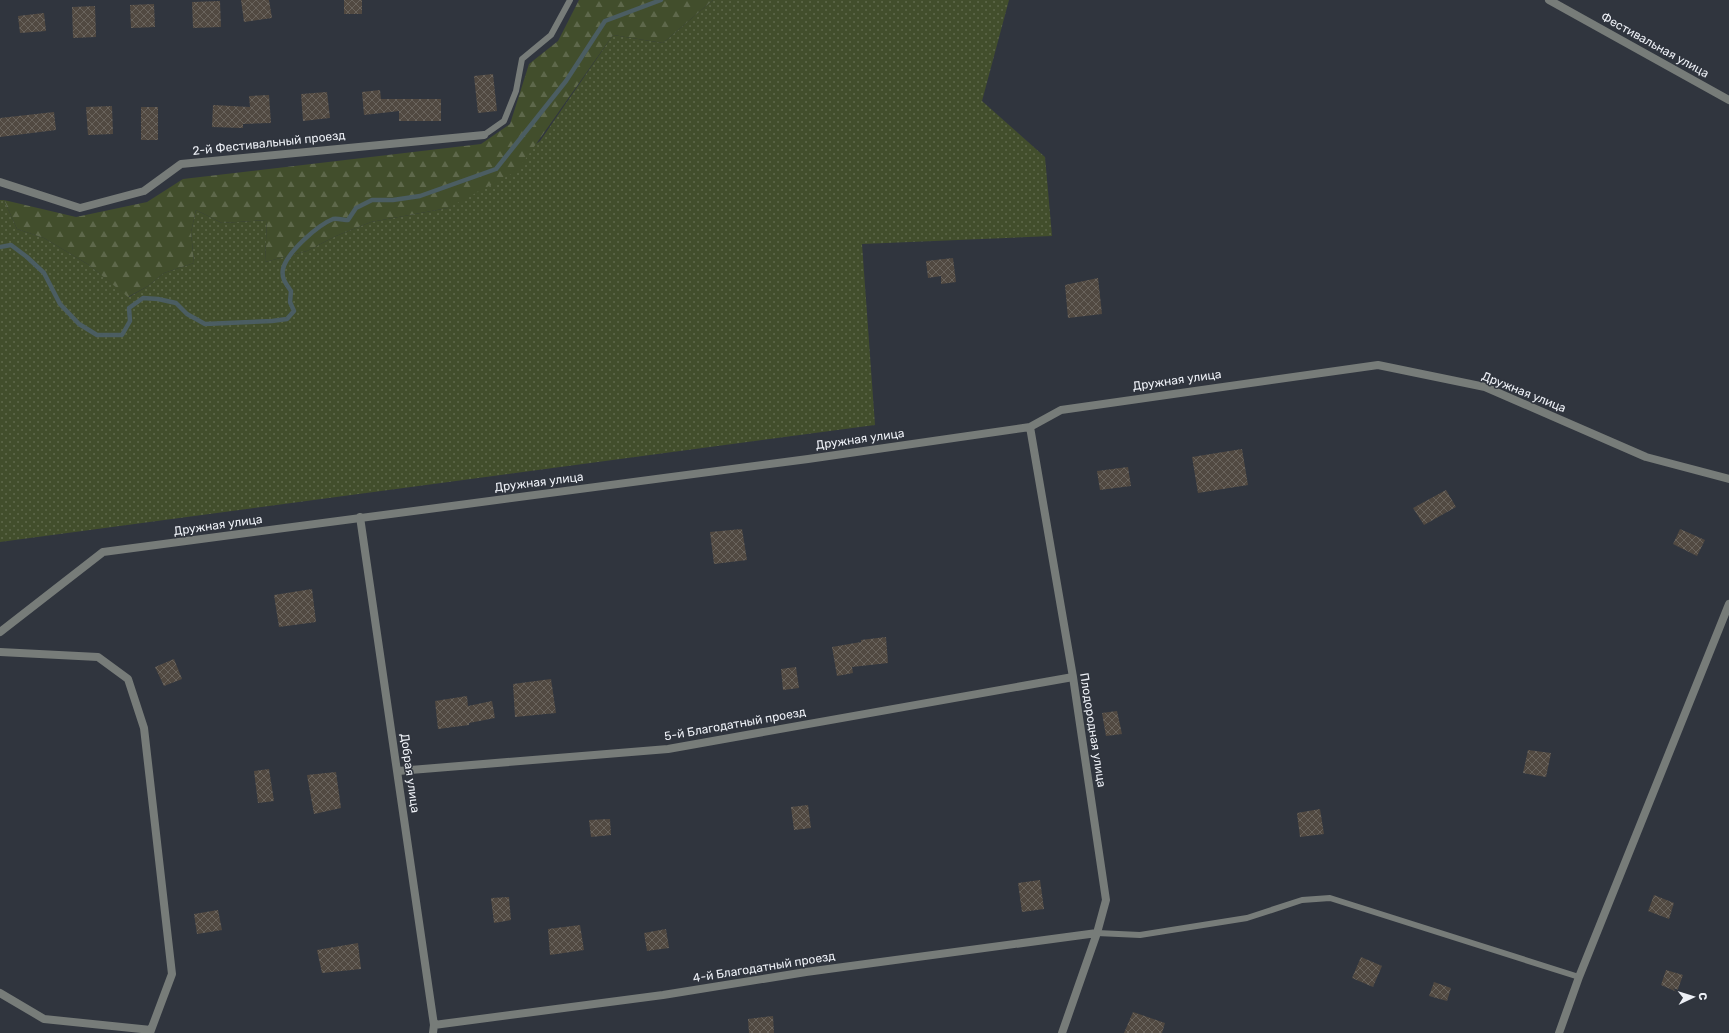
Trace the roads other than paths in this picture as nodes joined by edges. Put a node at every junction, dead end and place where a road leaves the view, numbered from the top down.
1 (570, 0) edge
2 (1549, 0) edge
3 (1729, 100) edge
4 (484, 135) joint
5 (0, 182) edge
6 (1030, 426) junction
7 (1729, 479) edge
8 (360, 517) junction
9 (1729, 604) edge
10 (0, 632) edge
11 (0, 652) edge
12 (1074, 677) junction
13 (398, 772) junction
14 (1097, 933) junction
15 (1580, 977) junction
16 (0, 993) edge
17 (434, 1029) edge
18 (150, 1031) edge
19 (1062, 1033) edge
20 (1559, 1033) edge

1 - 4 lane
2 - 3 street, Фестивальная улица
4 - 5 street, 2-й Фестивальный проезд
6 - 7 street, Дружная улица
6 - 8 street, Дружная улица
6 - 12 street, Плодородная улица
8 - 10 street, Дружная улица
8 - 13 street, Добрая улица
9 - 15 street
11 - 18 street
12 - 13 street, 5-й Благодатный проезд
12 - 14 street, Плодородная улица
13 - 17 street, Добрая улица
14 - 15 lane
14 - 17 street, 4-й Благодатный проезд
14 - 19 street, Плодородная улица
15 - 20 street
16 - 18 street

